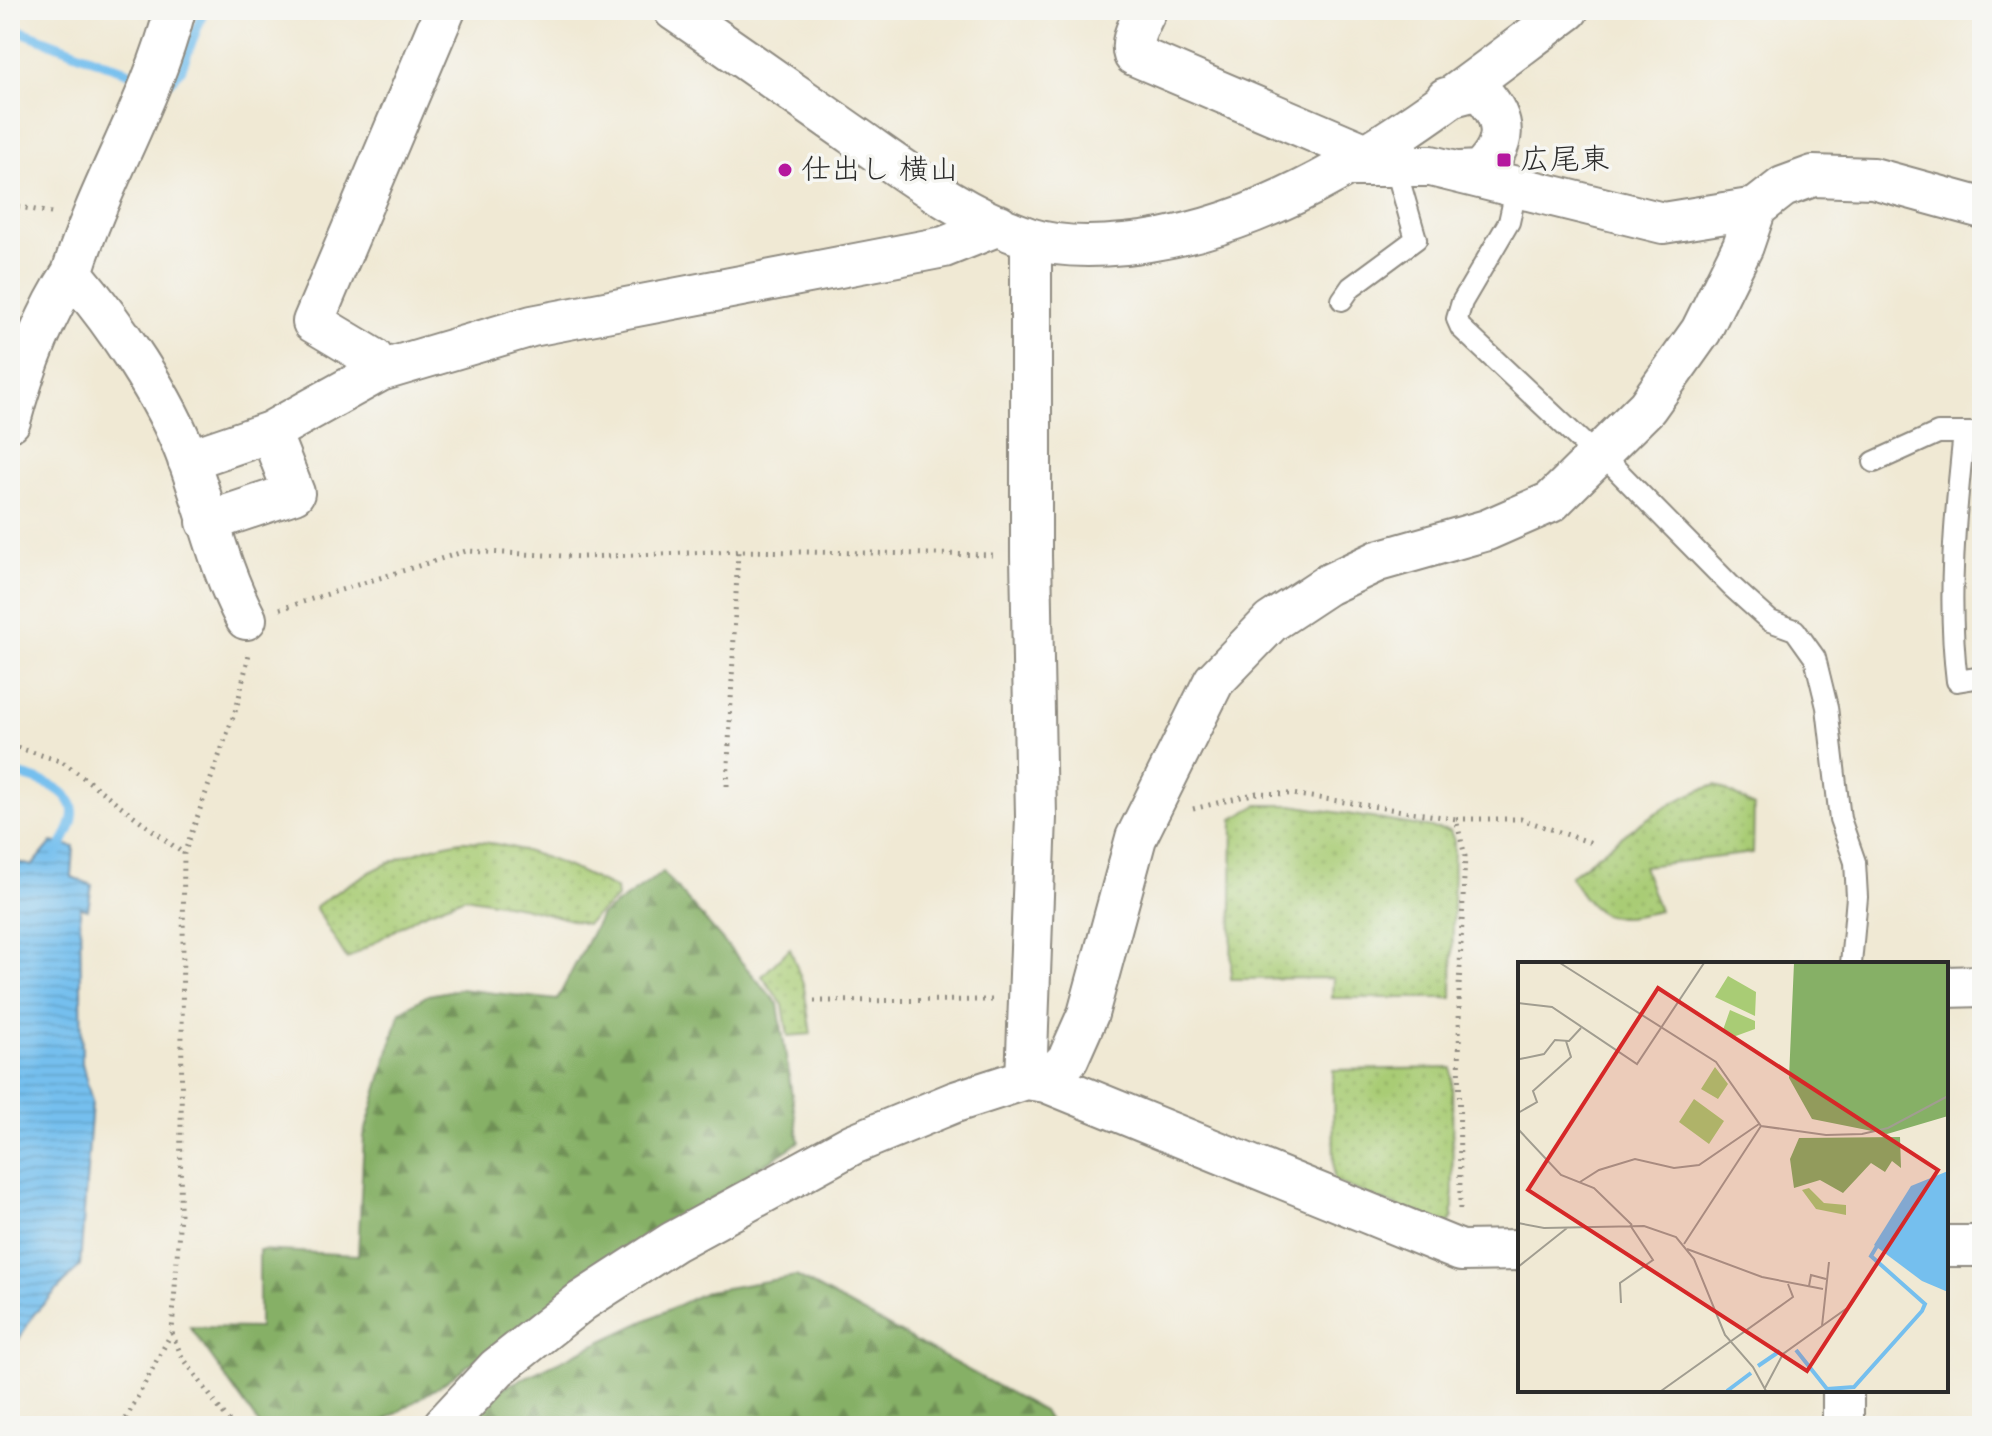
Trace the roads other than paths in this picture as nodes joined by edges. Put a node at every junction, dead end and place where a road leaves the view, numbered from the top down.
1 (175, 10) edge
2 (445, 10) edge
3 (674, 10) edge
4 (1146, 10) edge
5 (1568, 10) edge
6 (1446, 98) junction
7 (1368, 162) junction
8 (1460, 172) junction
9 (1517, 186) junction
10 (1756, 208) junction
11 (1982, 208) edge
12 (1015, 232) junction
13 (72, 273) junction
14 (1342, 300) dead end
15 (380, 371) junction
16 (10, 421) edge
17 (270, 432) junction
18 (1973, 433) edge
19 (1599, 454) junction
20 (188, 460) junction
21 (1874, 462) dead end
22 (207, 522) junction
23 (246, 619) road end
24 (1982, 677) edge
25 (1851, 962) edge
26 (1982, 986) edge
27 (1948, 987) edge
28 (1036, 1081) junction
29 (1948, 1246) edge
30 (1982, 1246) edge
31 (1518, 1250) edge
32 (1843, 1392) edge
33 (443, 1426) edge
34 (1843, 1426) edge

1 - 13 street
2 - 15 street
3 - 12 street
4 - 7 street
5 - 6 street
6 - 7 street
6 - 8 street
7 - 8 street
7 - 12 street
7 - 14 lane
8 - 9 street
9 - 10 street
9 - 19 lane
10 - 11 street
10 - 19 street
12 - 15 street
12 - 28 street
13 - 16 street
13 - 20 street
15 - 17 street
17 - 20 street
17 - 22 street
18 - 21 lane
18 - 24 lane
19 - 25 lane
19 - 28 street
20 - 22 street
22 - 23 street
26 - 27 street
28 - 31 street
28 - 33 street
29 - 30 street
32 - 34 street

